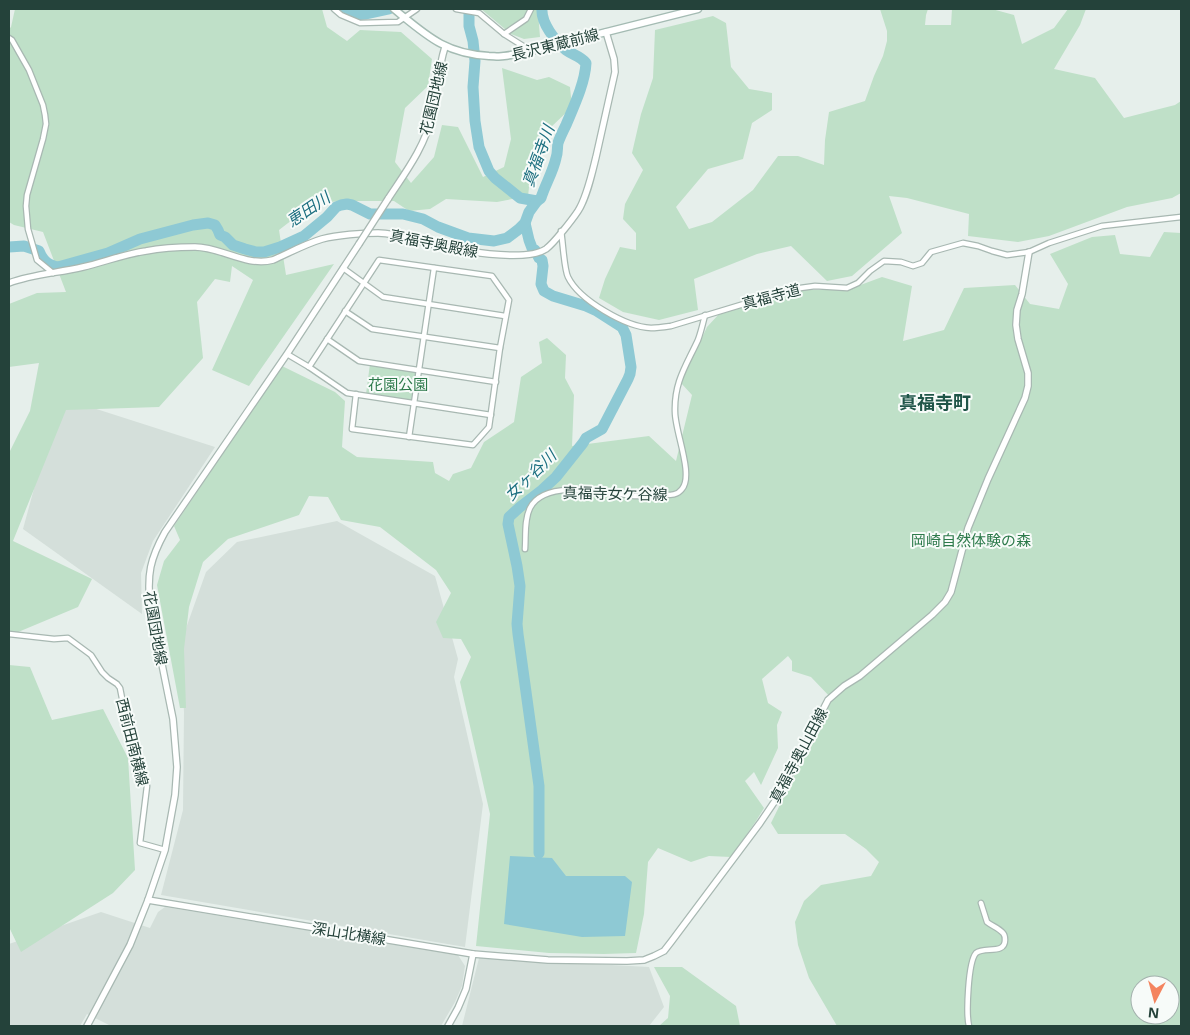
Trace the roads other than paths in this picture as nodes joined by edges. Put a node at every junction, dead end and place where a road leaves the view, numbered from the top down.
1 (334, 9) edge
2 (394, 9) edge
3 (417, 9) edge
4 (456, 9) edge
5 (531, 9) edge
6 (698, 9) edge
7 (466, 10) edge
8 (402, 16) junction
9 (606, 32) junction
10 (504, 34) junction
11 (9, 38) edge
12 (445, 47) junction
13 (531, 51) junction
14 (1181, 217) edge
15 (562, 231) junction
16 (1029, 252) junction
17 (343, 268) junction
18 (434, 268) junction
19 (53, 273) junction
20 (364, 282) junction
21 (9, 283) edge
22 (428, 304) junction
23 (345, 312) junction
24 (706, 314) junction
25 (506, 316) junction
26 (424, 337) junction
27 (327, 339) junction
28 (500, 348) junction
29 (287, 354) junction
30 (309, 367) junction
31 (418, 370) junction
32 (496, 382) junction
33 (356, 394) junction
34 (414, 404) junction
35 (491, 416) junction
36 (409, 437) junction
37 (525, 549) dead end
38 (9, 634) edge
39 (165, 850) junction
40 (148, 900) junction
41 (981, 903) dead end
42 (473, 954) junction
43 (87, 1026) edge
44 (448, 1026) edge
45 (969, 1026) edge

1 - 8 street
2 - 8 main road, 長沢東蔵前線
3 - 8 street
4 - 7 street
5 - 10 street
6 - 9 main road, 長沢東蔵前線
7 - 10 street
8 - 12 main road, 長沢東蔵前線
9 - 13 main road, 長沢東蔵前線
9 - 15 street, 真福寺奥殿線
10 - 13 street
11 - 19 street
12 - 13 main road, 長沢東蔵前線
12 - 17 street, 花園団地線, bridge
14 - 16 street, 真福寺道
15 - 19 street, 真福寺奥殿線
15 - 24 street, 真福寺道
16 - 24 street, 真福寺道
16 - 42 street, 真福寺奥山田線
17 - 20 street
17 - 29 street, 花園団地線
18 - 20 street
18 - 22 street
18 - 25 street
19 - 21 street, 真福寺奥殿線
20 - 22 street
20 - 23 street
22 - 25 street
22 - 26 street
23 - 26 street
23 - 27 street
24 - 37 street, 真福寺女ケ谷線
25 - 28 street
26 - 28 street
26 - 31 street
27 - 30 street
27 - 31 street
28 - 32 street
29 - 30 street
29 - 39 street, 花園団地線
30 - 33 street
31 - 32 street
31 - 34 street
32 - 35 street
33 - 34 street
33 - 36 street
34 - 35 street
34 - 36 street
35 - 36 street
38 - 39 street, 西前田南横線
39 - 40 street, 花園団地線
40 - 42 street, 深山北横線
40 - 43 street, 花園団地線
41 - 45 street
42 - 44 street

